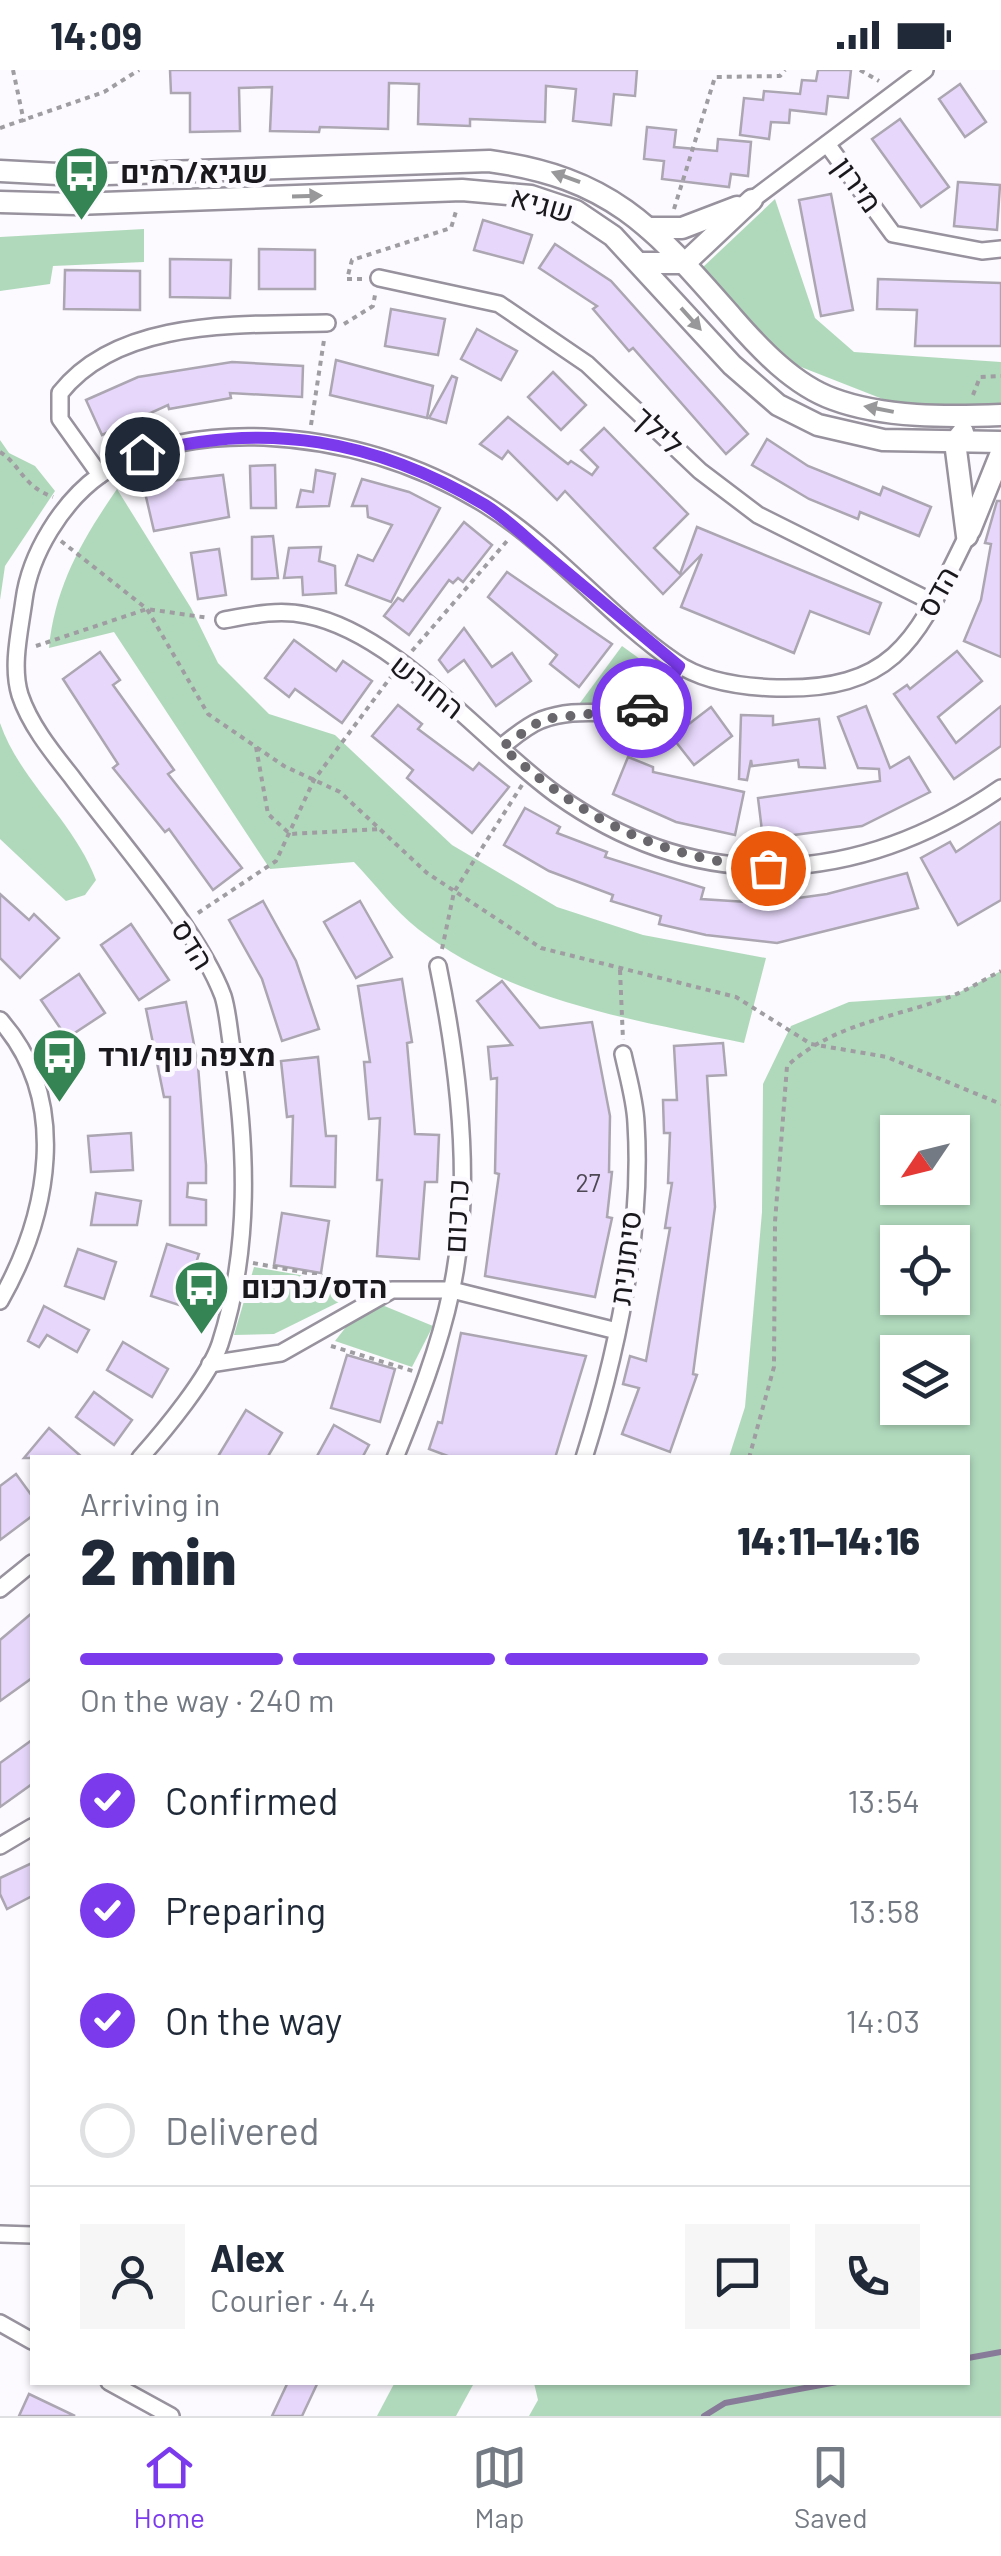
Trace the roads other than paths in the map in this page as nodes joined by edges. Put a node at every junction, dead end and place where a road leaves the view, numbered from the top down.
1 (925, 70) edge
2 (827, 144) junction
3 (0, 171) edge
4 (752, 200) junction
5 (0, 202) edge
6 (648, 228) junction
7 (1001, 249) edge
8 (641, 263) junction
9 (685, 263) junction
10 (379, 278) road end
11 (327, 324) road end
12 (1001, 415) edge
13 (976, 416) junction
14 (955, 442) junction
15 (1001, 442) edge
16 (1001, 453) edge
17 (100, 475) junction
18 (968, 536) junction
19 (934, 603) junction
20 (224, 620) road end
21 (679, 666) junction
22 (502, 747) junction
23 (1001, 788) edge
24 (438, 966) road end
25 (0, 1020) edge
26 (624, 1054) road end
27 (452, 1290) junction
28 (0, 1302) edge
29 (617, 1331) junction
30 (210, 1364) junction
31 (142, 1455) edge
32 (395, 1455) edge
33 (585, 1455) edge
34 (30, 1565) edge
35 (0, 1589) edge
36 (30, 1828) edge
37 (0, 1846) edge
38 (0, 2234) edge
39 (30, 2235) edge
40 (0, 2323) edge
41 (30, 2340) edge
42 (115, 2385) edge
43 (171, 2416) edge

1 - 2 street
2 - 4 street
2 - 7 street, מירון
6 -> 3 street, שגיא
4 - 6 street
4 - 9 street
5 -> 8 street, שגיא
6 - 9 street, שגיא
8 - 9 street
8 -> 14 street, שגיא
13 -> 9 street, שגיא
10 - 19 street, לילך
11 - 17 street
12 - 13 street, שגיא
13 - 14 street
14 - 15 street, שגיא
14 - 18 street
16 - 18 street
17 - 21 street, הדס
17 - 30 street, הדס
18 - 19 street, הדס
19 - 21 street, הדס
20 - 22 street, החורש
21 - 22 street
22 - 23 street, החורש
24 - 27 street, כרכום
25 - 28 street
26 - 29 street, סיתונית
27 - 29 street
27 - 30 street
27 - 32 street, כרכום
29 - 33 street, סיתונית
30 - 31 street, הדס
34 - 35 street
36 - 37 street
38 - 39 street
40 - 41 street
42 - 43 street

